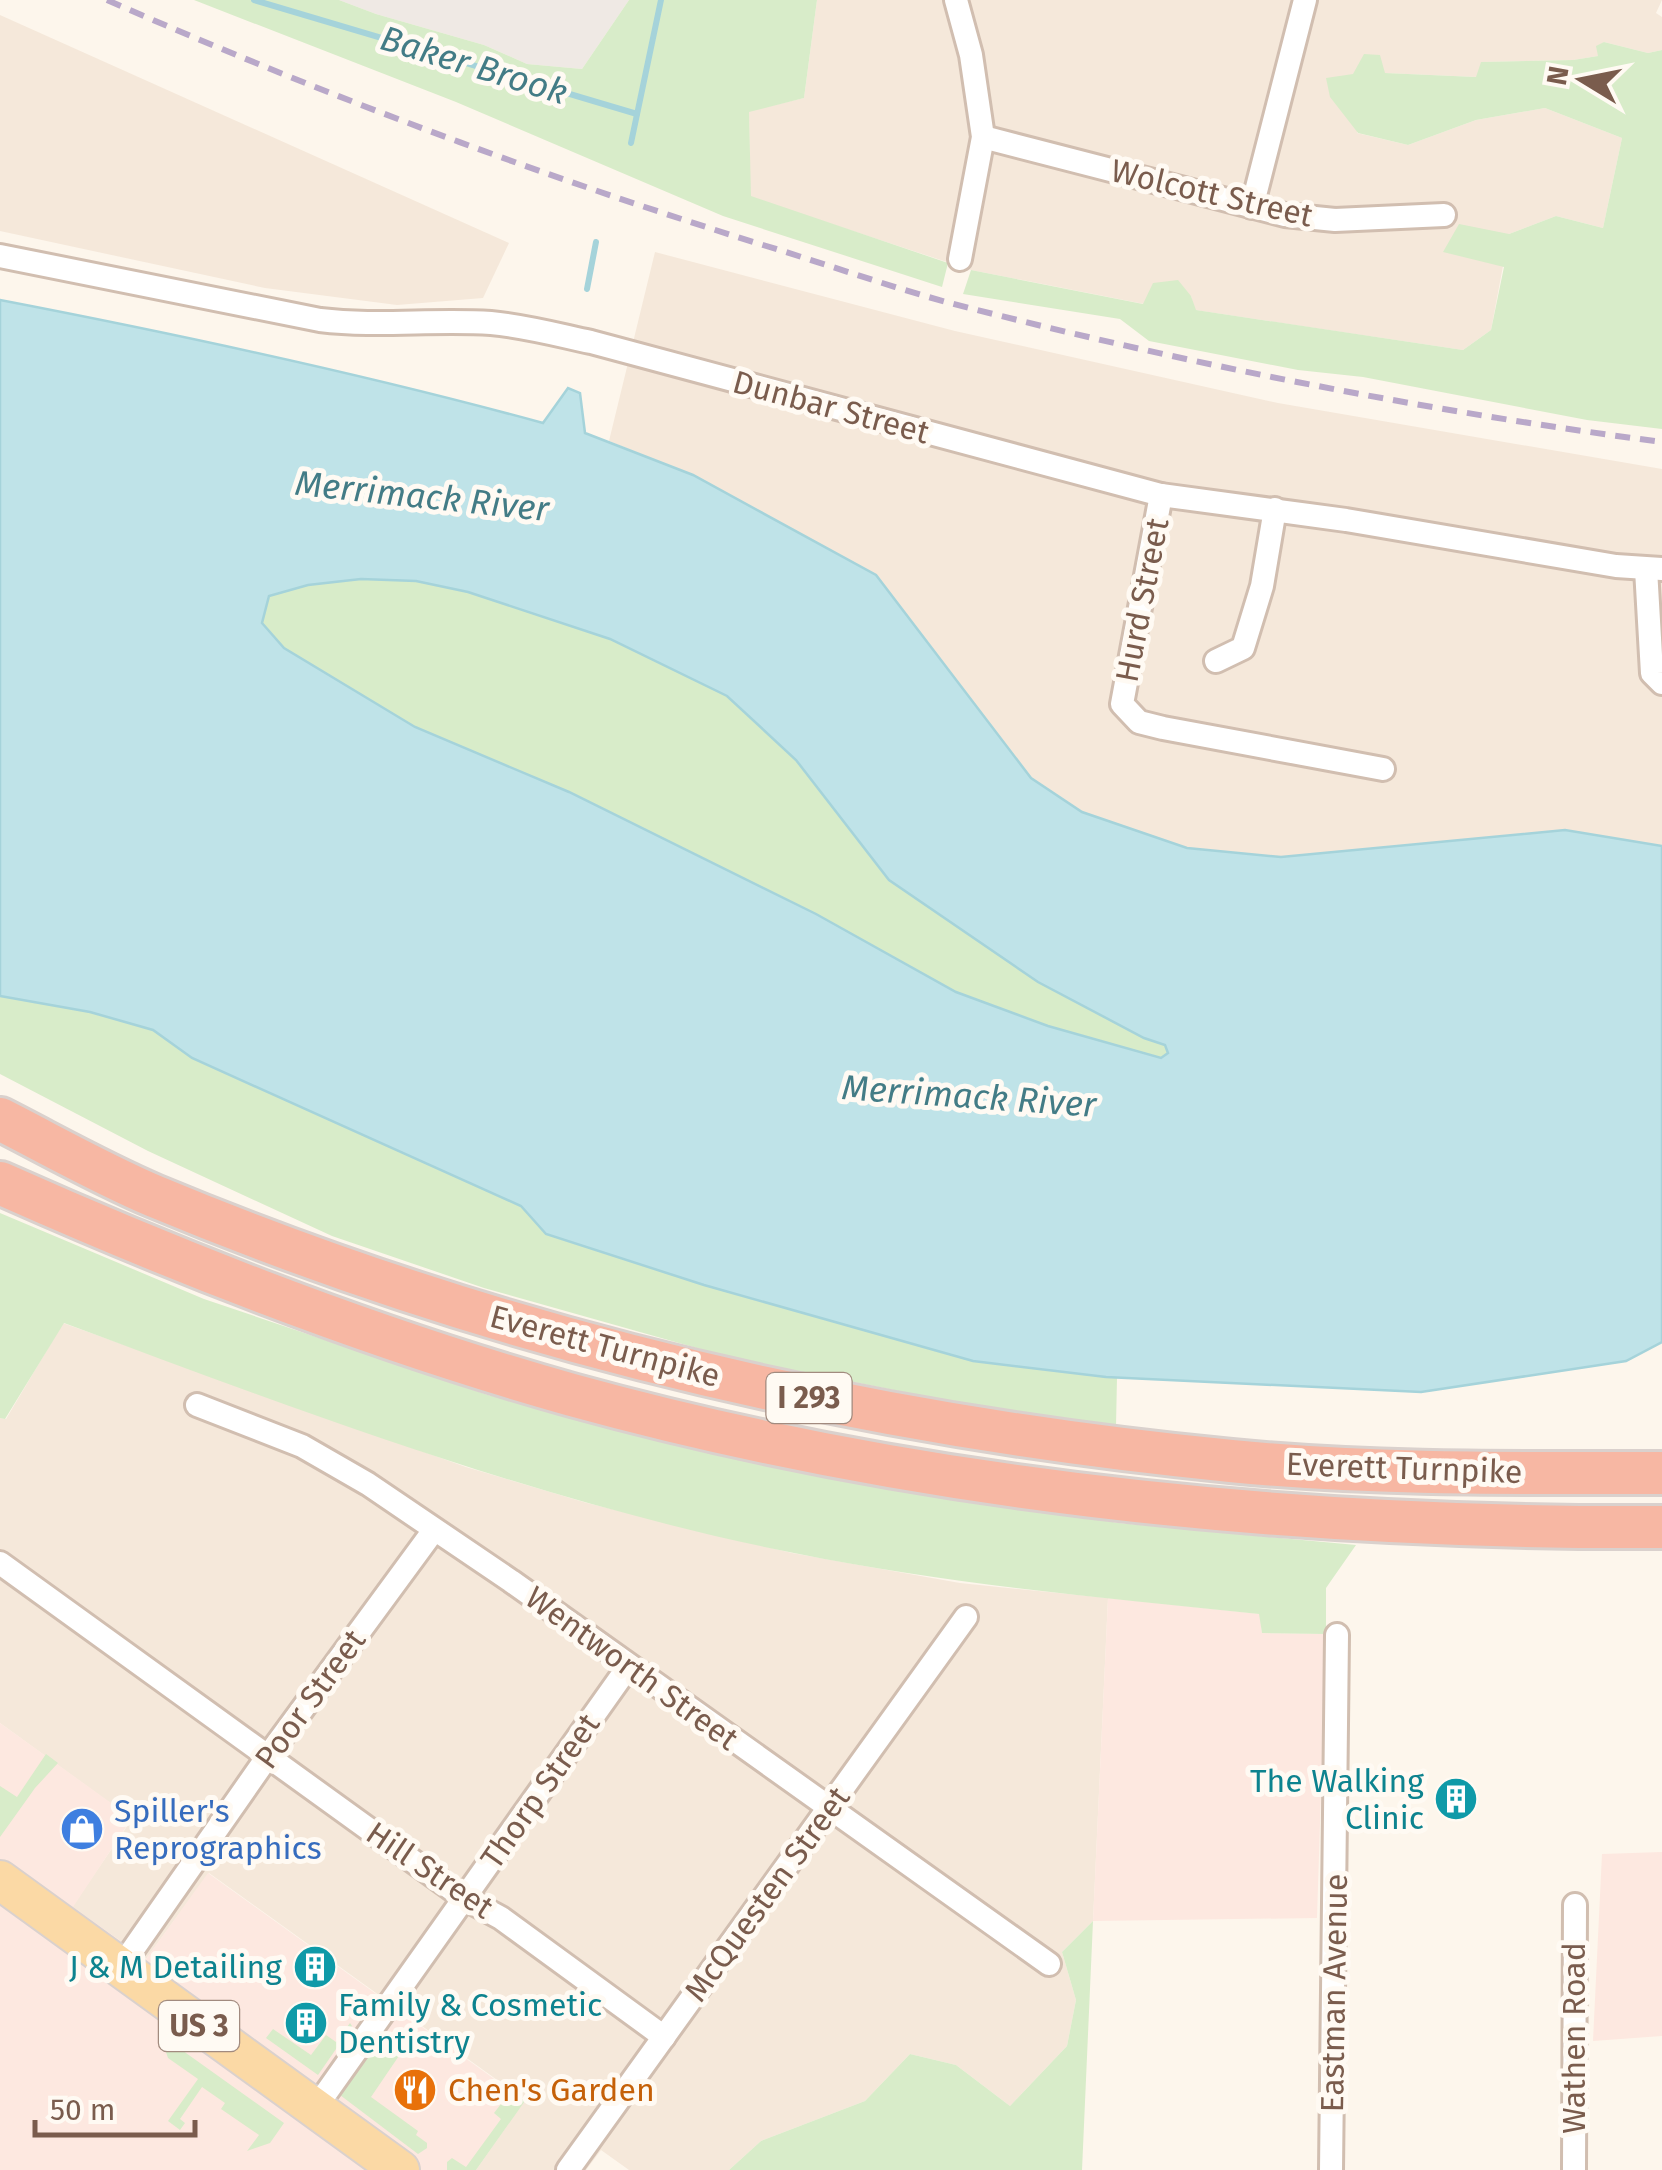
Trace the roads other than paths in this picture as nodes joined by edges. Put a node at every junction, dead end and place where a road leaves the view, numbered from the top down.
1 (956, 0) edge
2 (1305, 0) edge
3 (983, 136) junction
4 (1252, 207) junction
5 (1444, 216) dead end
6 (0, 256) edge
7 (960, 259) dead end
8 (1161, 495) junction
9 (1275, 509) junction
10 (1654, 569) edge
11 (1216, 661) dead end
12 (1662, 683) edge
13 (1383, 768) dead end
14 (0, 1116) edge
15 (0, 1183) edge
16 (198, 1405) dead end
17 (1662, 1473) edge
18 (1662, 1527) edge
19 (434, 1530) junction
20 (0, 1564) edge
21 (966, 1617) dead end
22 (1337, 1635) dead end
23 (628, 1667) junction
24 (268, 1756) junction
25 (830, 1807) junction
26 (0, 1880) edge
27 (464, 1898) junction
28 (1574, 1906) dead end
29 (1049, 1964) dead end
30 (120, 1968) junction
31 (664, 2037) junction
32 (314, 2110) junction
33 (400, 2170) edge
34 (568, 2170) edge
35 (1330, 2170) edge
36 (1574, 2170) edge

1 - 3 street
2 - 4 street
3 - 4 street, Wolcott Street
3 - 7 street
4 - 5 street, Wolcott Street
6 - 8 street, Dunbar Street
8 - 9 street, Dunbar Street
8 - 13 street, Hurd Street
9 - 10 street, Dunbar Street
9 - 11 street
10 - 12 street
14 - 17 highway, Everett Turnpike / I 293
15 - 18 highway, Everett Turnpike / I 293
16 - 19 street, Wentworth Street
19 - 23 street, Wentworth Street
19 - 24 street, Poor Street
20 - 24 street, Hill Street
21 - 25 street, McQuesten Street
22 - 35 street, Eastman Avenue
23 - 25 street, Wentworth Street
23 - 27 street, Thorp Street
24 - 27 street, Hill Street
24 - 30 street, Poor Street
25 - 29 street, Wentworth Street
25 - 31 street, McQuesten Street
26 - 30 main road, US 3
27 - 31 street, Hill Street
27 - 32 street, Thorp Street
28 - 36 street, Wathen Road
30 - 32 main road, US 3
31 - 34 street, McQuesten Street
32 - 33 main road, US 3

